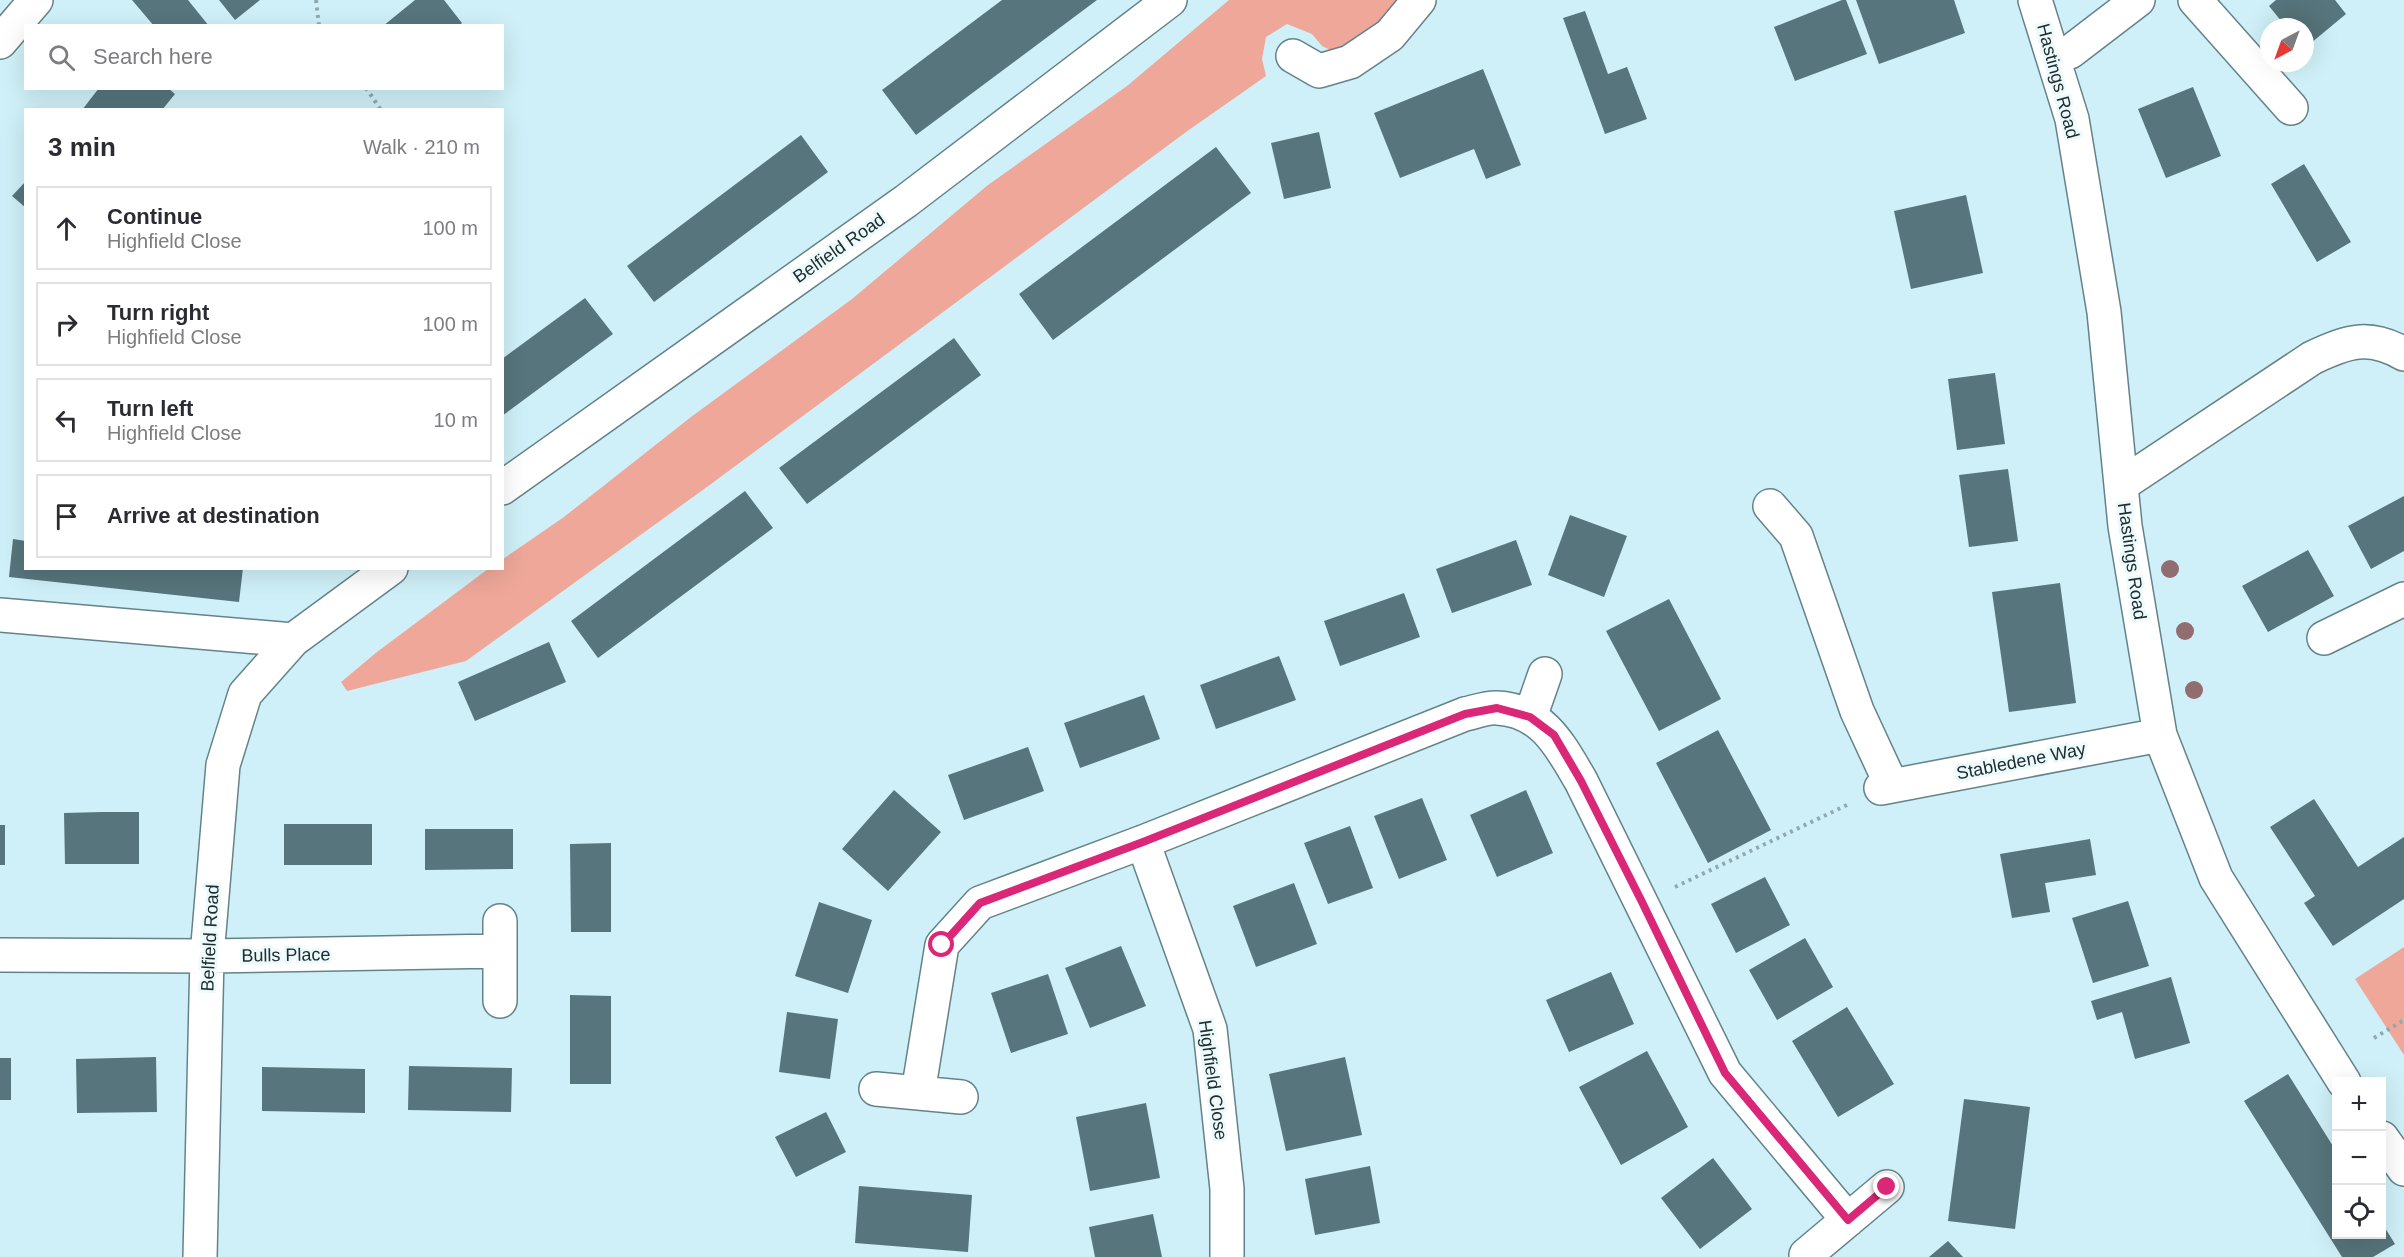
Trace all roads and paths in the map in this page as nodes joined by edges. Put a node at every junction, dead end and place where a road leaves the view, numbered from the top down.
1 (36, 0) edge
2 (316, 0) edge
3 (1170, 0) edge
4 (1419, 0) edge
5 (2036, 0) edge
6 (2138, 0) edge
7 (2195, 0) edge
8 (320, 24) edge
9 (0, 42) edge
10 (1293, 56) dead end
11 (2053, 56) junction
12 (367, 90) edge
13 (380, 108) edge
14 (2291, 108) dead end
15 (2404, 354) edge
16 (2121, 485) junction
17 (504, 487) edge
18 (1770, 506) dead end
19 (388, 570) edge
20 (2404, 599) edge
21 (0, 615) edge
22 (2324, 638) dead end
23 (293, 640) junction
24 (1545, 674) dead end
25 (1530, 717) junction
26 (2160, 735) junction
27 (1851, 803) dead end
28 (1143, 842) junction
29 (1642, 902) junction
30 (0, 955) edge
31 (207, 956) junction
32 (500, 1001) dead end
33 (2404, 1020) edge
34 (2374, 1038) dead end
35 (2341, 1077) edge
36 (876, 1089) dead end
37 (918, 1093) junction
38 (961, 1096) dead end
39 (2386, 1144) edge
40 (2404, 1169) edge
41 (1887, 1187) dead end
42 (1848, 1220) junction
43 (1806, 1255) dead end
44 (200, 1257) edge
45 (1227, 1257) edge

1 - 9 street
2 - 8 path
3 - 17 street, Belfield Road
4 - 10 street
5 - 11 street, Hastings Road
6 - 11 street
7 - 14 street
11 - 16 street, Hastings Road
12 - 13 path
15 - 16 street
16 - 26 street, Hastings Road
18 - 26 street, Stabledene Way
19 - 23 street, Belfield Road
20 - 22 street
21 - 23 street
23 - 31 street, Belfield Road
24 - 25 street
25 - 28 street
25 - 29 street
26 - 35 street, Hastings Road
27 - 29 path
28 - 37 street
28 - 45 street, Highfield Close
29 - 42 street
30 - 31 street, Bulls Place
31 - 32 street, Bulls Place
31 - 44 street, Belfield Road
33 - 34 path
36 - 37 street
37 - 38 street
39 - 40 street
41 - 42 street
42 - 43 street

